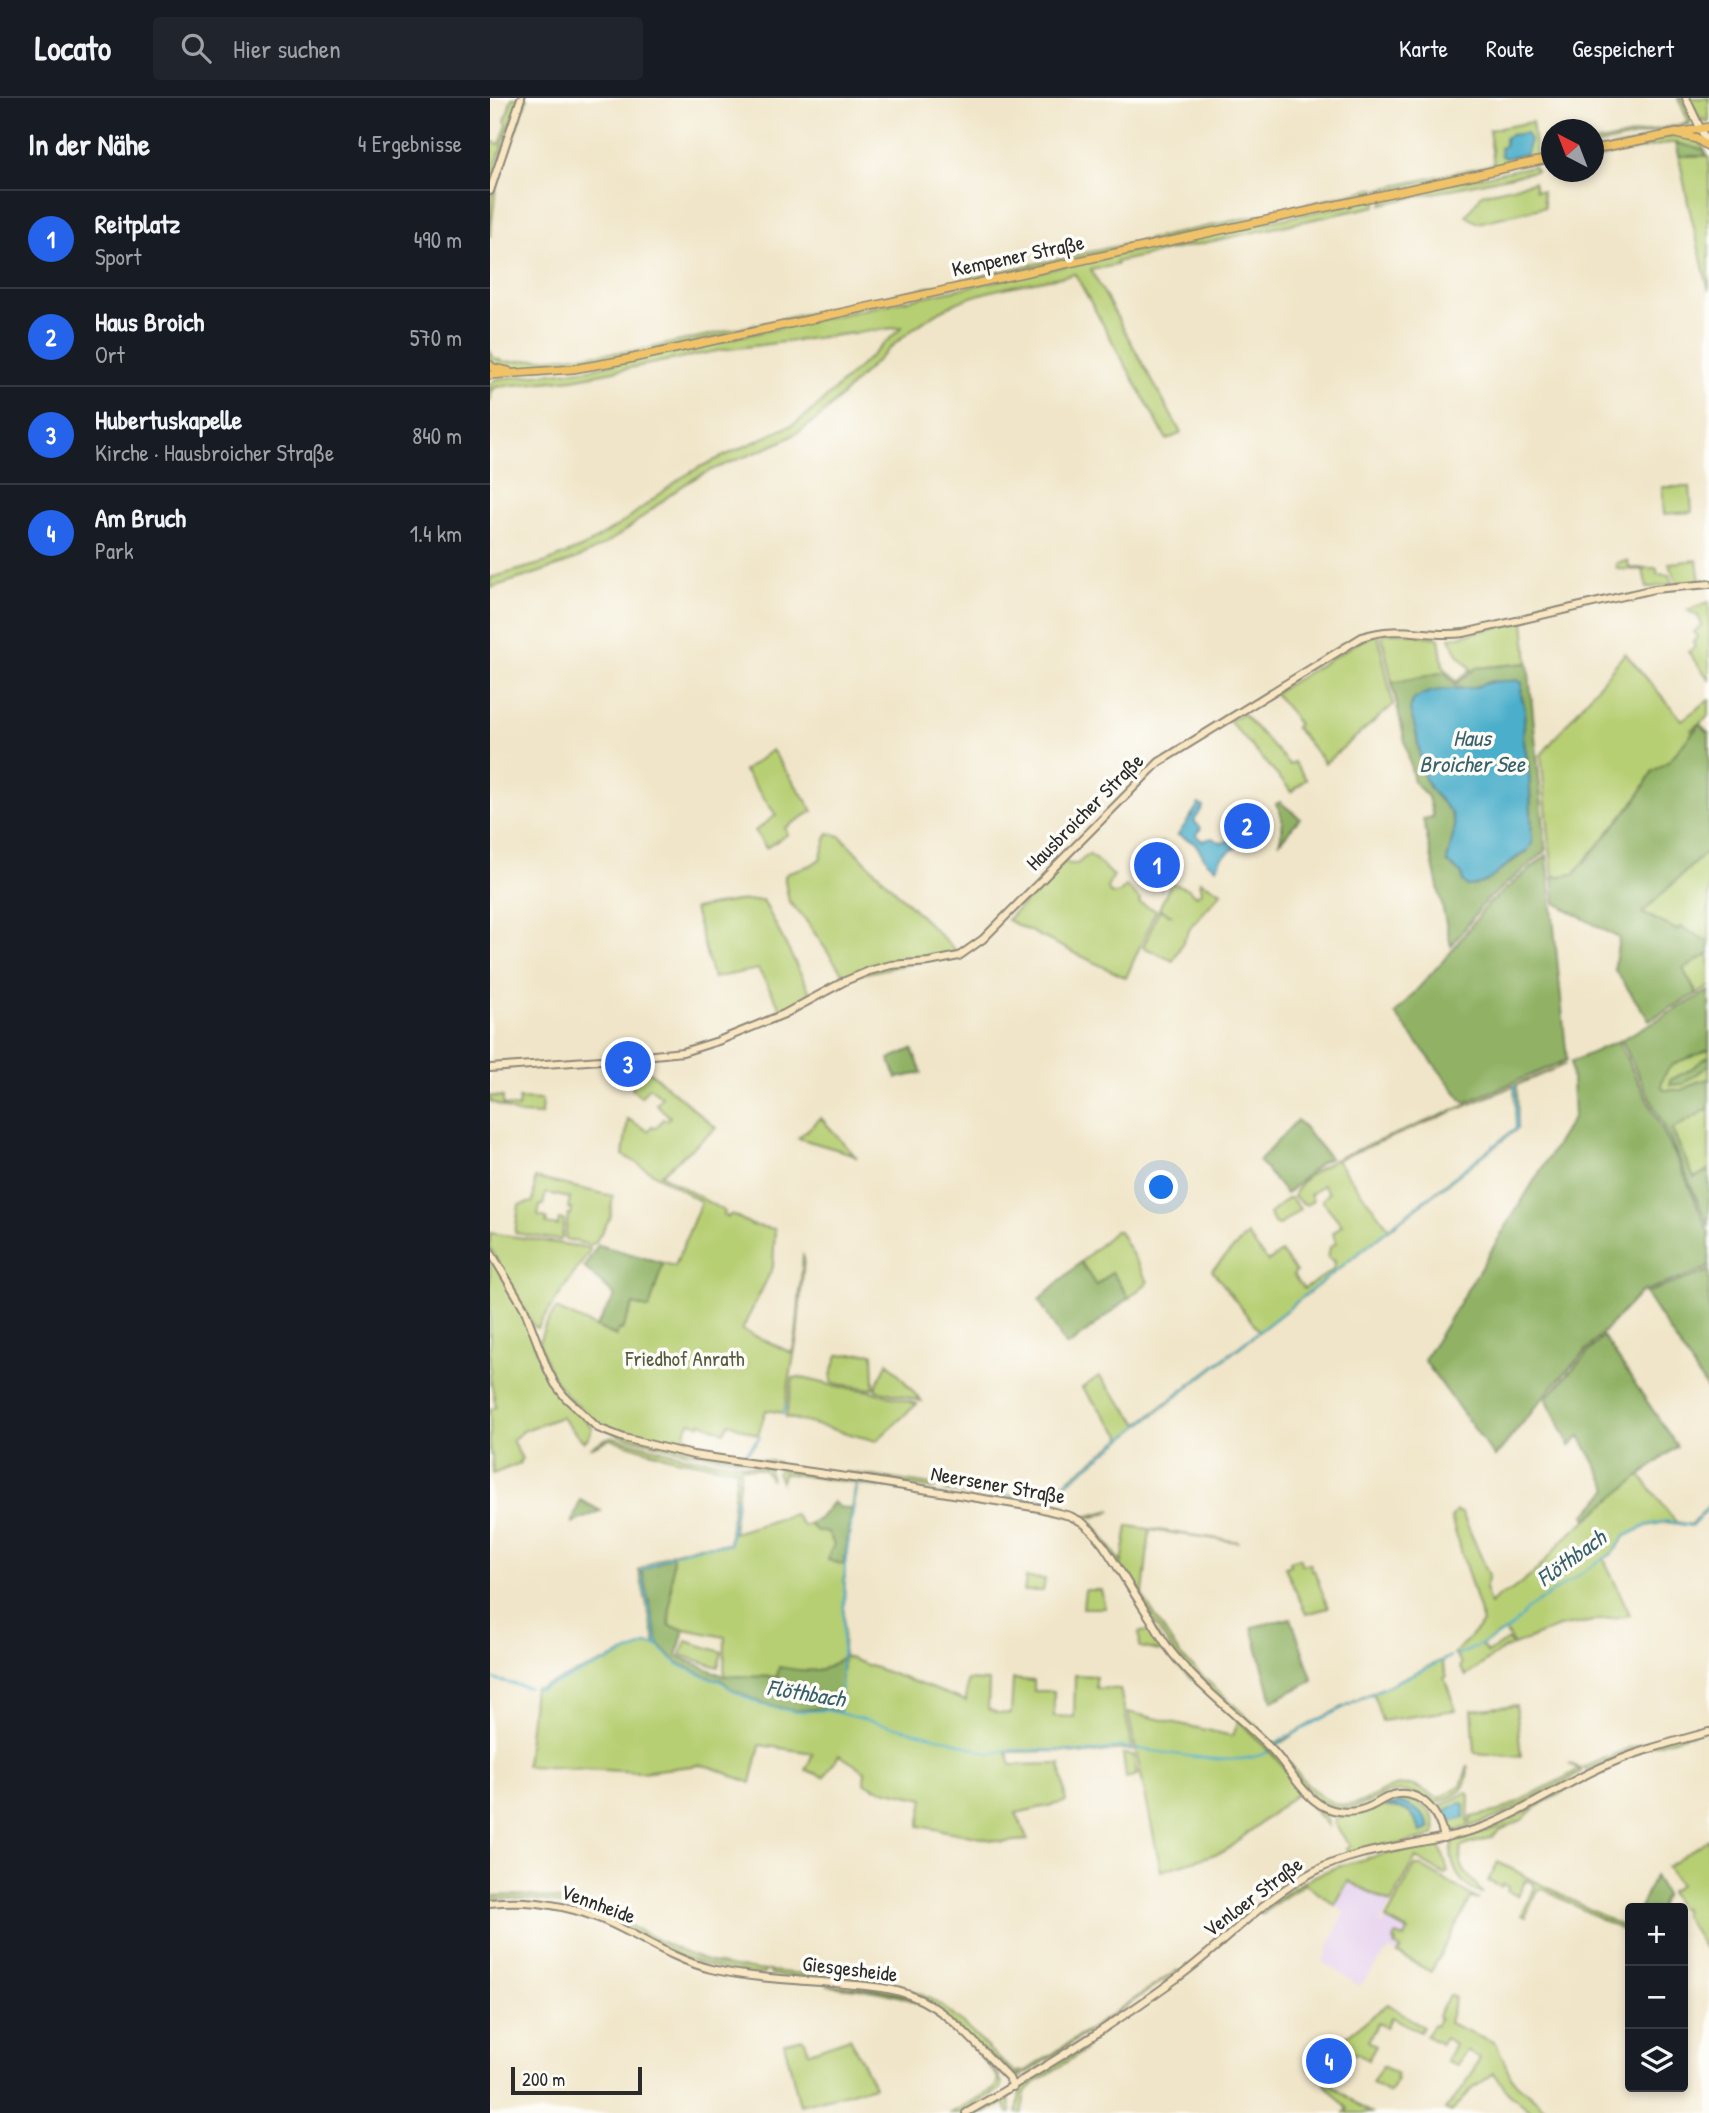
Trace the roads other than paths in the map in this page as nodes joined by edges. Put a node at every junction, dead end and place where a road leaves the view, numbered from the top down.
1 (521, 98) edge
2 (1686, 98) edge
3 (1709, 127) edge
4 (1700, 128) junction
5 (1669, 133) junction
6 (1604, 147) edge
7 (1709, 147) edge
8 (1541, 160) edge
9 (490, 191) edge
10 (490, 365) edge
11 (522, 373) junction
12 (490, 375) edge
13 (1709, 584) edge
14 (490, 1068) edge
15 (490, 1251) edge
16 (1709, 1731) edge
17 (1444, 1838) junction
18 (490, 1903) edge
19 (651, 1944) joint
20 (1013, 2087) junction
21 (966, 2113) edge

1 - 9 street
2 - 4 street
3 - 4 main road
4 - 5 main road
4 - 7 street
5 - 6 main road
5 - 7 main road
8 - 11 main road, Kempener Straße
10 - 11 main road
11 - 12 main road, Kempener Straße
13 - 14 street, Hausbroicher Straße
15 - 17 street, Neersener Straße
16 - 17 street, Venloer Straße
17 - 20 street, Venloer Straße
18 - 19 street, Vennheide
19 - 20 street, Giesgesheide
20 - 21 street, Venloer Straße

